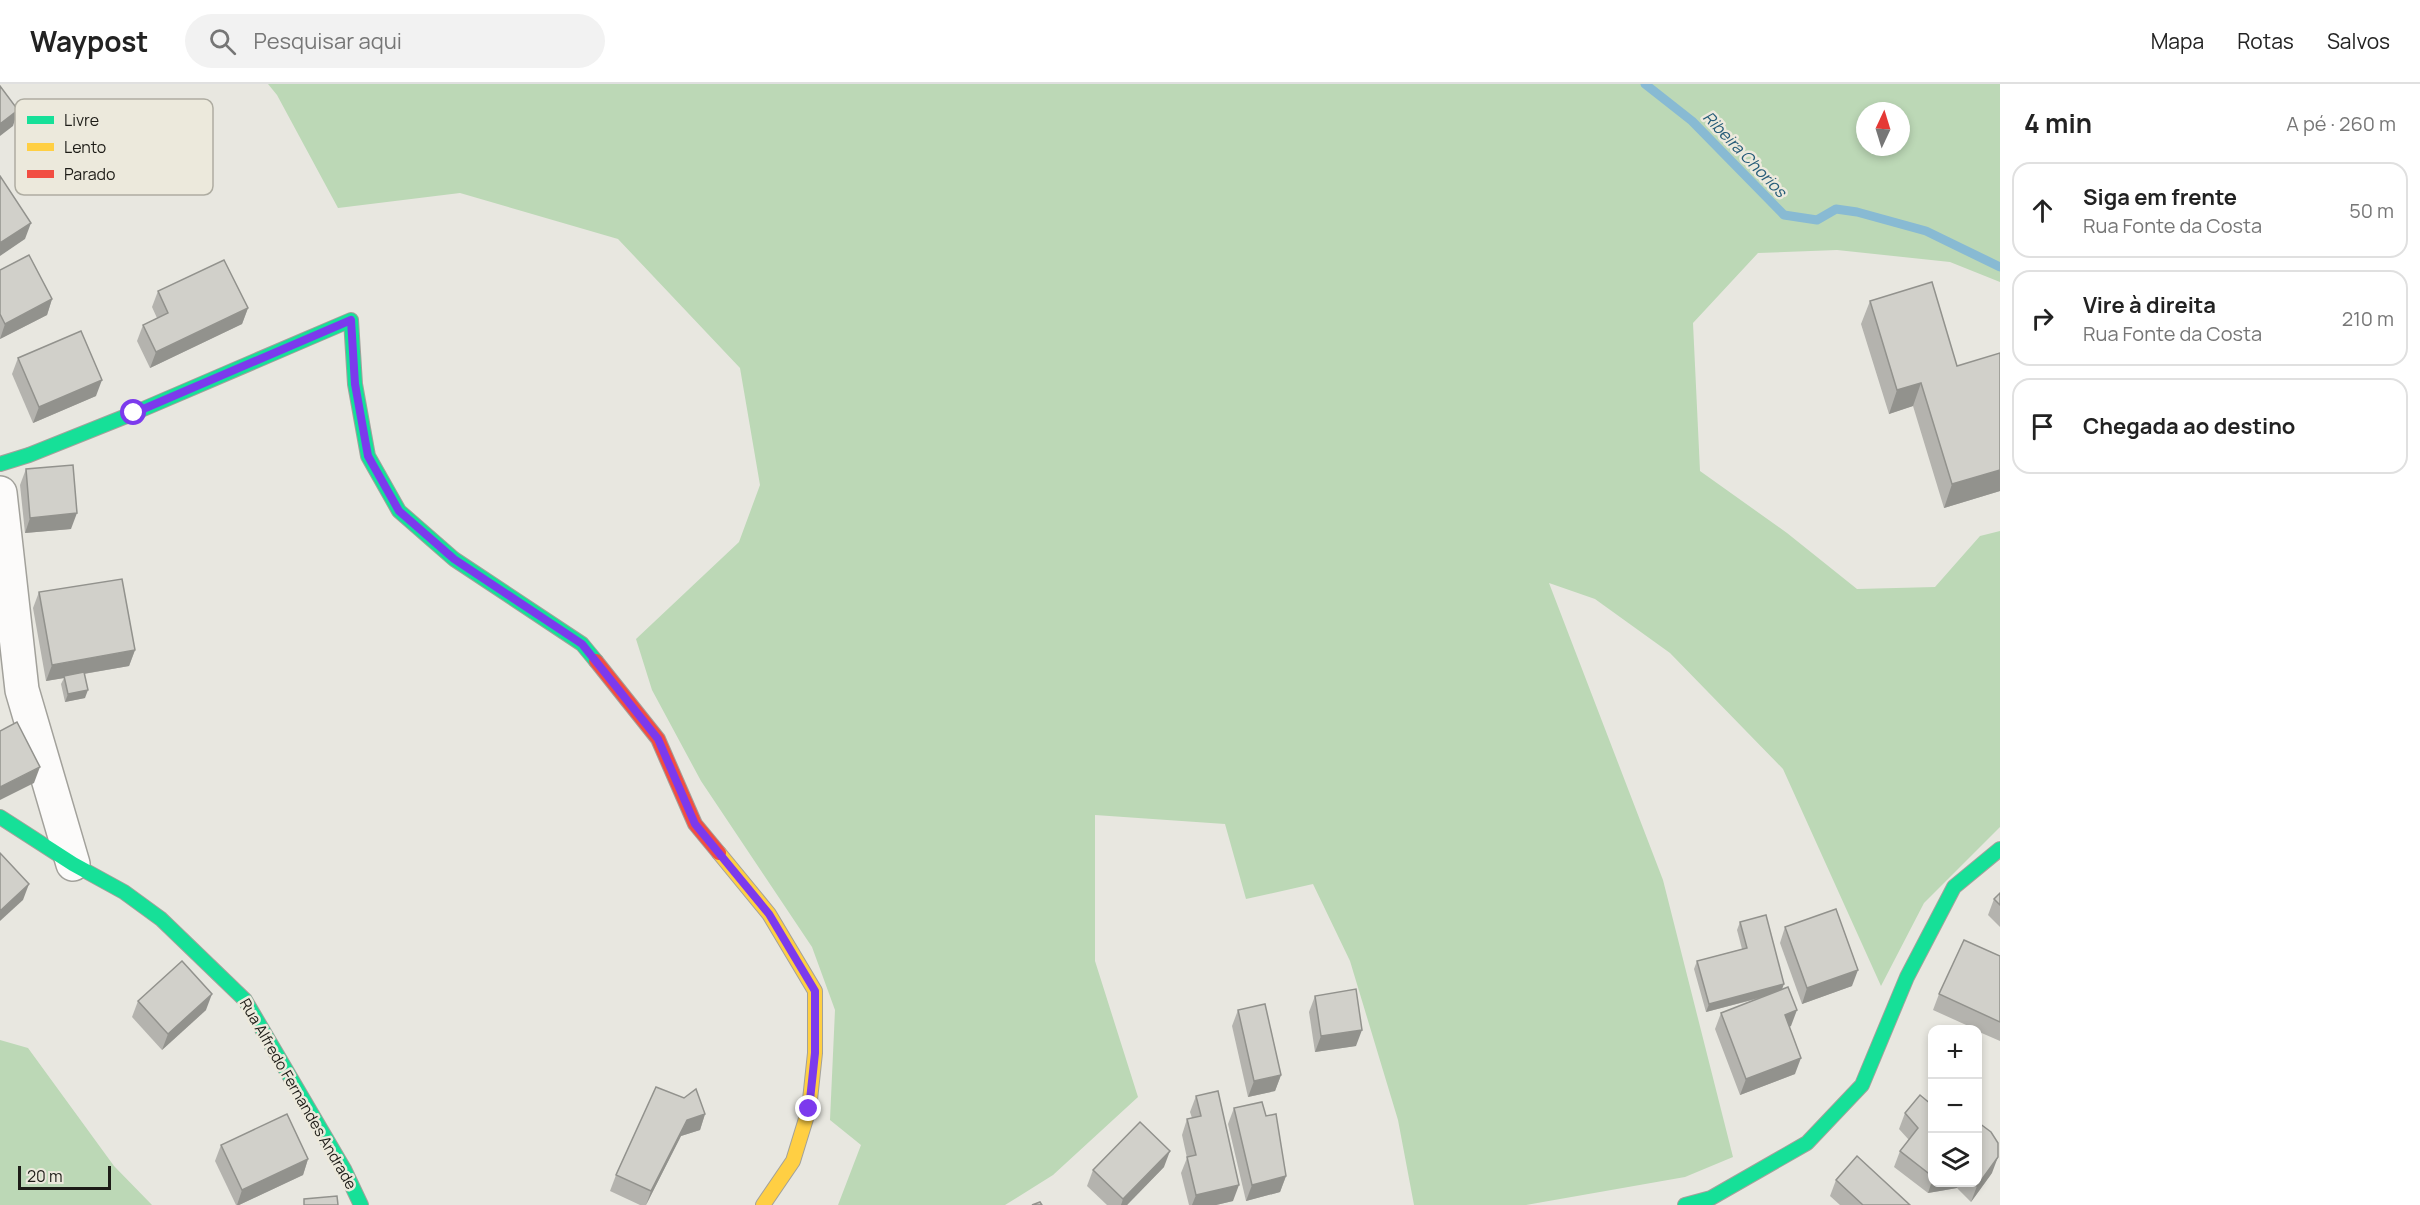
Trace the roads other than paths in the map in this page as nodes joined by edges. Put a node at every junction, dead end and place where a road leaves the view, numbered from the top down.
1 (0, 464) edge
2 (0, 493) edge
3 (0, 817) edge
4 (2000, 849) edge
5 (73, 864) junction
6 (361, 1205) edge
7 (763, 1205) edge
8 (1685, 1205) edge

1 - 7 street
2 - 5 street
3 - 5 street, Rua Alfredo Fernandes Andrade
4 - 8 street
5 - 6 street, Rua Alfredo Fernandes Andrade

